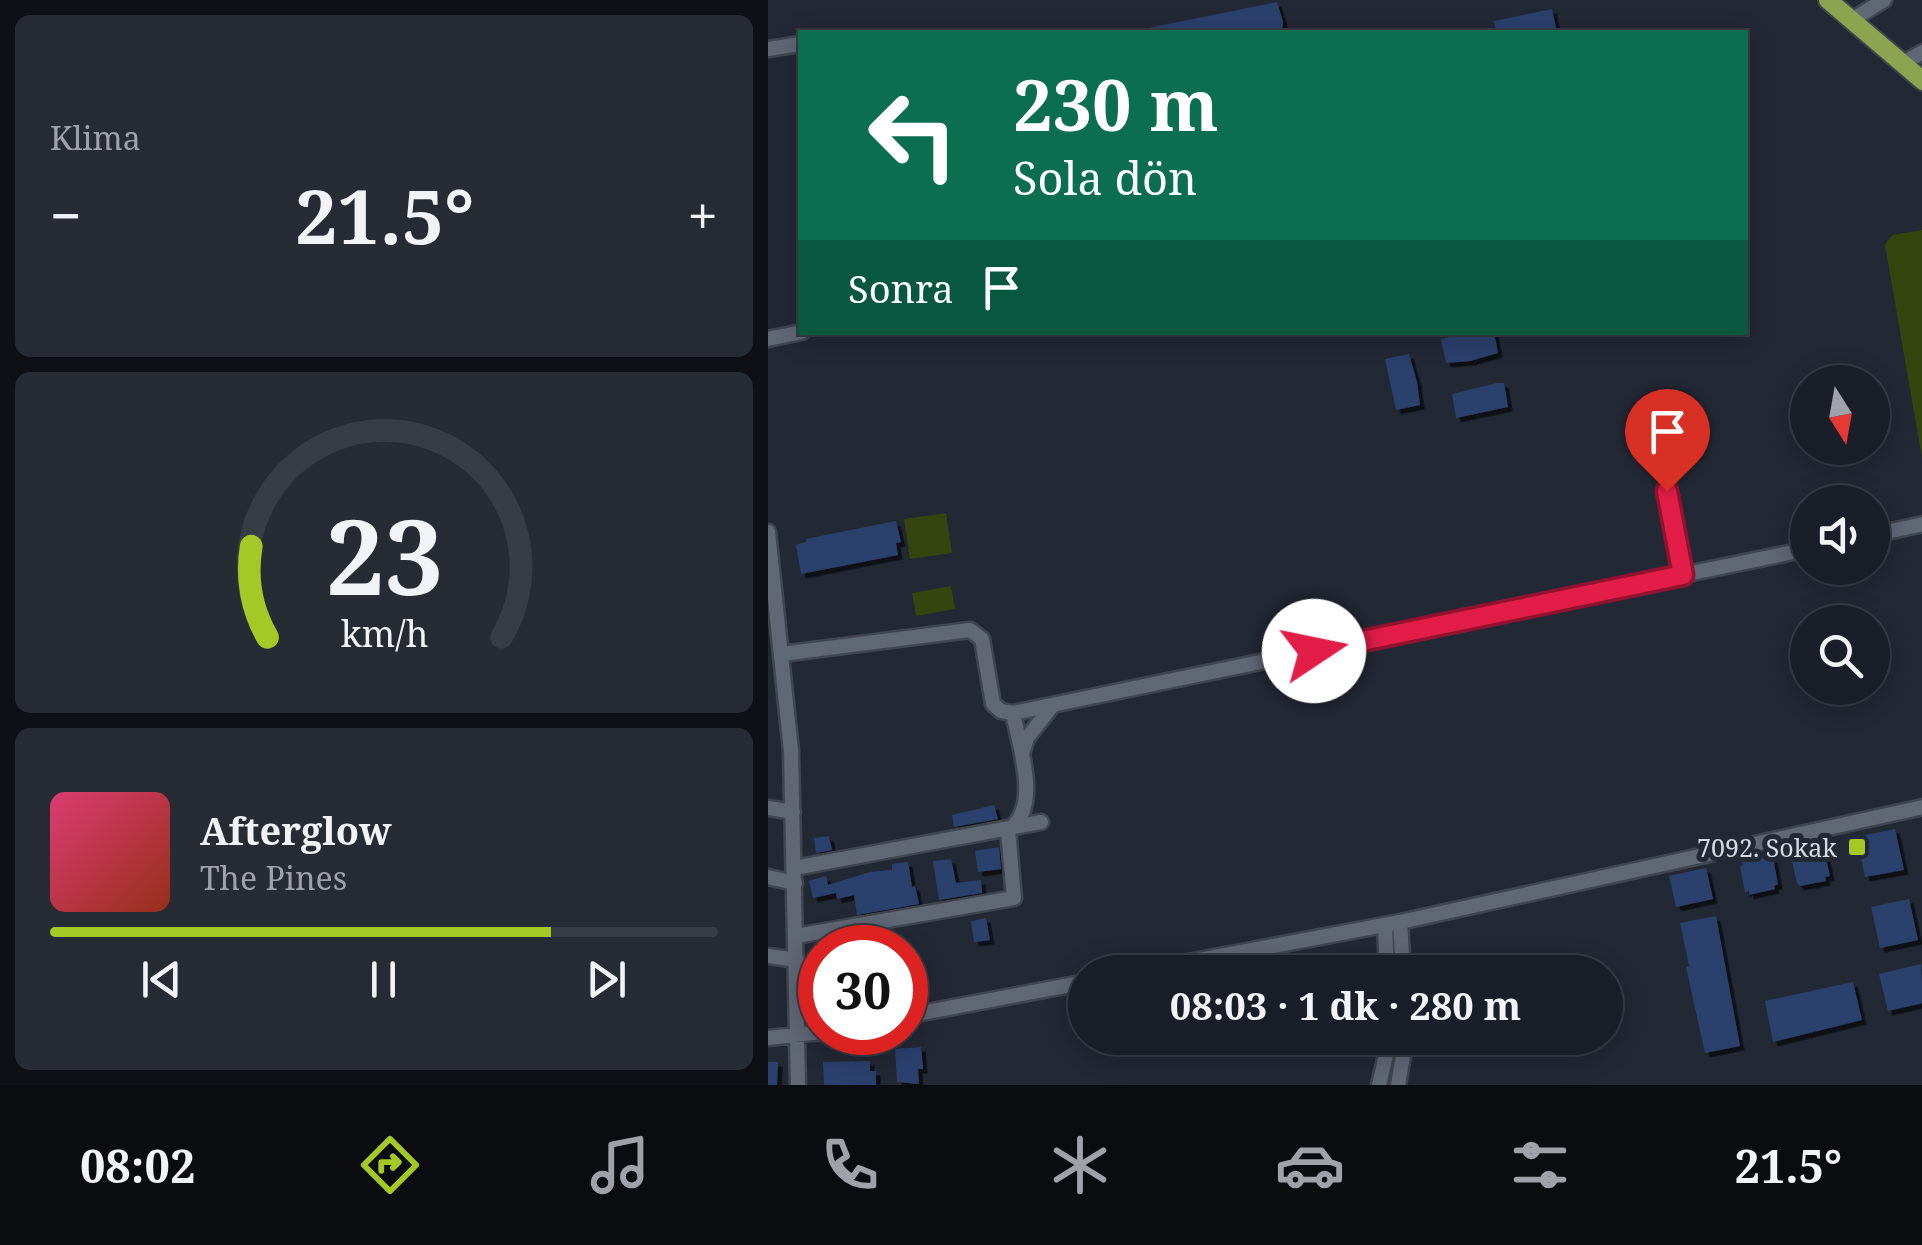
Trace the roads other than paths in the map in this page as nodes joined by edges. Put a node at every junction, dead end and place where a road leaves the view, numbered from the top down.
1 (1828, 0) edge
2 (1884, 0) edge
3 (1852, 20) junction
4 (798, 44) edge
5 (768, 49) edge
6 (1922, 52) edge
7 (1903, 62) junction
8 (1922, 81) edge
9 (798, 333) edge
10 (768, 339) edge
11 (1667, 491) dead end
12 (1922, 524) edge
13 (1890, 531) edge
14 (768, 532) edge
15 (1790, 552) edge
16 (769, 555) edge
17 (1683, 575) junction
18 (773, 630) edge
19 (781, 654) junction
20 (1054, 704) junction
21 (1013, 713) junction
22 (1021, 756) junction
23 (768, 808) edge
24 (1922, 808) edge
25 (793, 812) junction
26 (1041, 822) dead end
27 (1008, 830) junction
28 (794, 875) junction
29 (768, 876) edge
30 (1392, 923) junction
31 (796, 936) junction
32 (1224, 955) edge
33 (1389, 955) edge
34 (1399, 955) edge
35 (768, 956) edge
36 (797, 960) junction
37 (1068, 985) edge
38 (928, 1012) edge
39 (796, 1037) junction
40 (768, 1038) edge
41 (1386, 1055) edge
42 (1403, 1055) edge
43 (798, 1085) edge
44 (1379, 1085) edge
45 (1398, 1085) edge

1 - 3 main road
2 - 3 street
3 - 7 main road
4 - 5 street
6 - 7 street
7 - 8 main road
9 - 10 street
11 - 17 street
12 - 13 street
14 - 16 street
15 - 17 street
16 - 18 street
17 - 20 street
18 - 19 street
19 - 21 street
19 - 25 street
20 - 21 street
20 - 22 street
21 - 22 street
22 - 27 street
23 - 25 street
24 - 30 street
25 - 28 street
26 - 27 street
27 - 28 street
27 - 31 street
28 - 29 street
28 - 31 street
30 - 32 street
30 - 33 street
30 - 34 street
31 - 36 street
35 - 36 street
36 - 39 street
37 - 38 street
39 - 40 street
39 - 43 street
41 - 44 street
42 - 45 street

